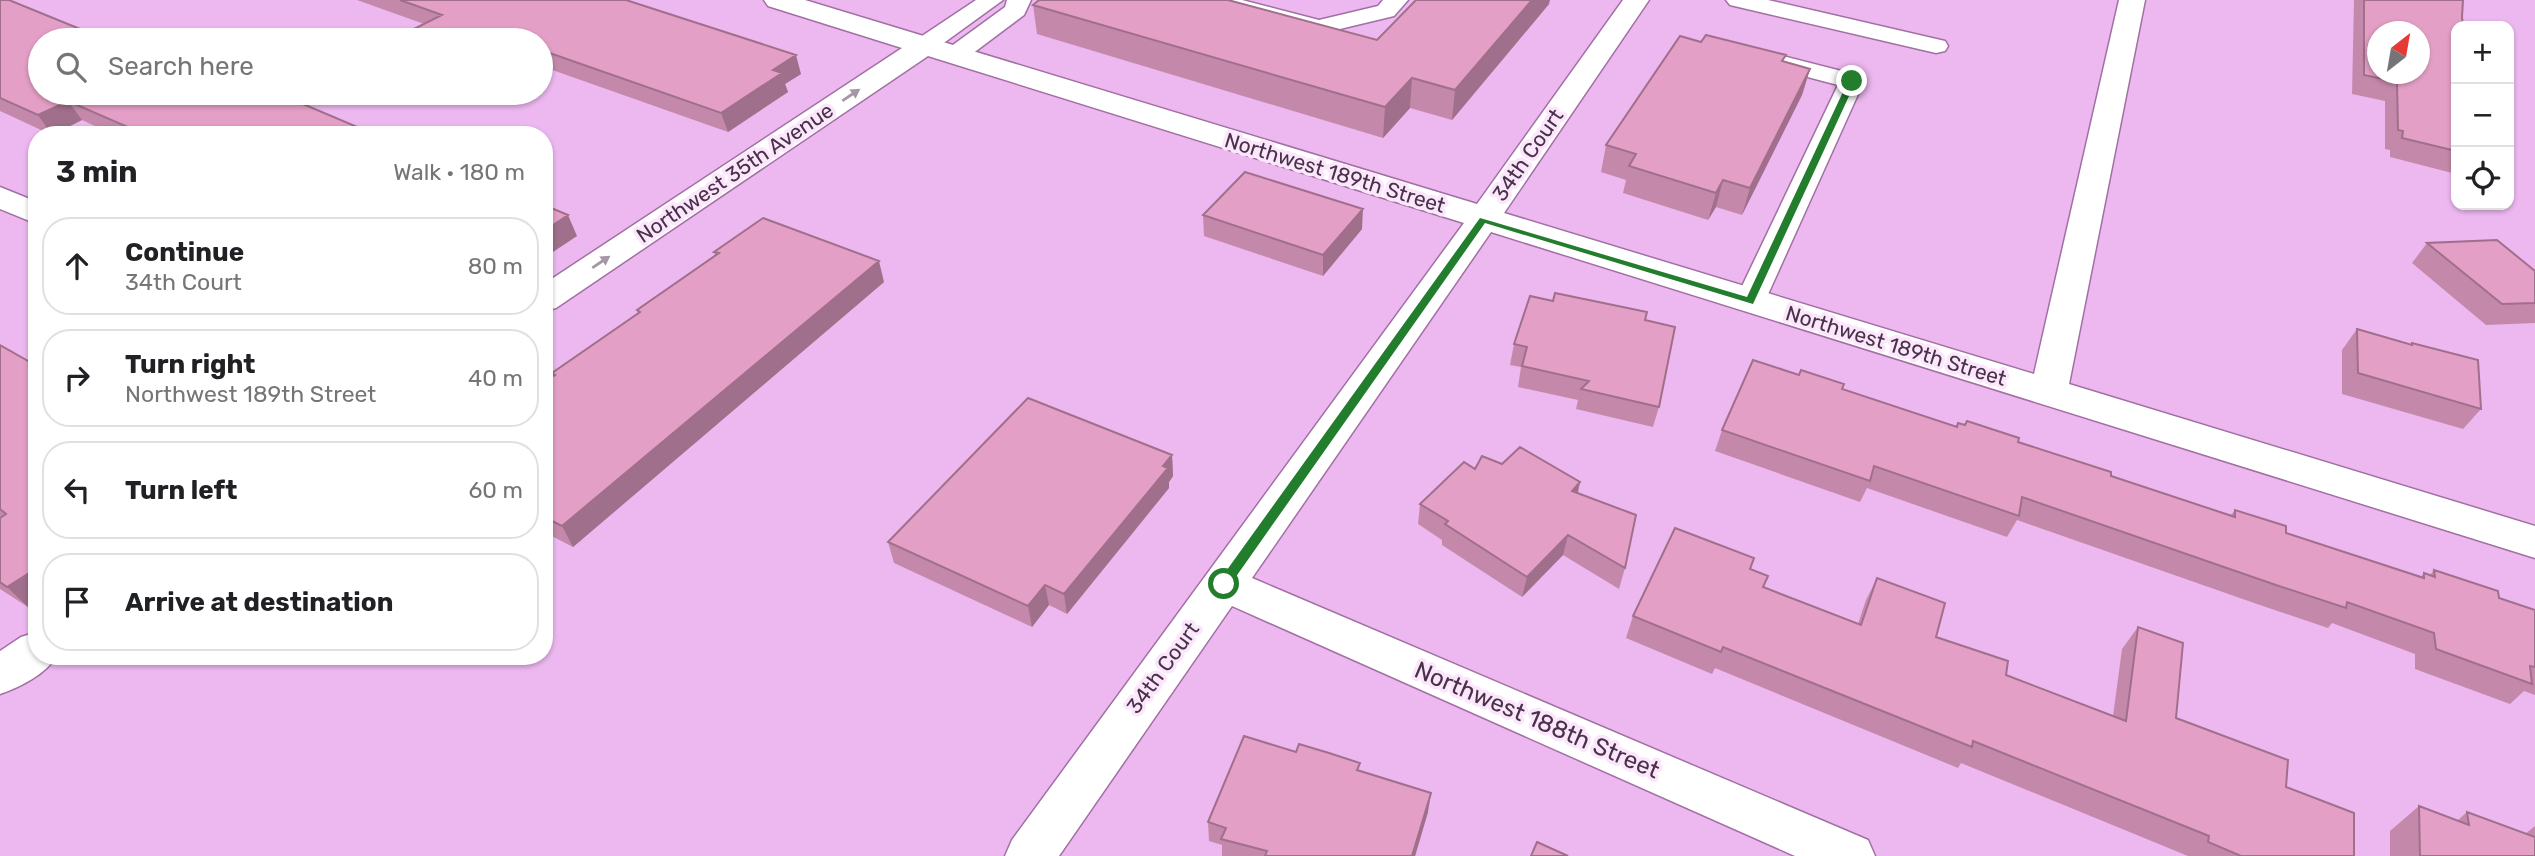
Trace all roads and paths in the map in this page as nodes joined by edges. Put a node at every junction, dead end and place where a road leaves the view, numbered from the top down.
1 (777, 0) edge
2 (991, 0) edge
3 (1019, 0) edge
4 (1215, 0) edge
5 (1396, 0) edge
6 (1636, 0) edge
7 (1738, 0) edge
8 (2132, 0) edge
9 (1936, 46) dead end
10 (940, 50) junction
11 (1737, 51) edge
12 (0, 197) edge
13 (28, 210) edge
14 (1483, 220) junction
15 (553, 294) edge
16 (1750, 301) junction
17 (2048, 393) junction
18 (2535, 542) edge
19 (1224, 584) junction
20 (28, 656) edge
21 (0, 675) edge
22 (1030, 856) edge
23 (1850, 856) edge

1 - 10 street, Northwest 189th Street
2 - 10 lane
3 - 10 lane
4 - 5 lane
6 - 14 street, 34th Court
7 - 9 lane
8 - 17 street
10 - 14 street, Northwest 189th Street
15 -> 10 street, Northwest 35th Avenue
11 - 16 lane
12 - 13 street
14 - 16 street, Northwest 189th Street
14 - 19 street, 34th Court
16 - 17 street, Northwest 189th Street
17 - 18 street, Northwest 189th Street
19 - 22 street, 34th Court
19 - 23 street, Northwest 188th Street
20 - 21 street

